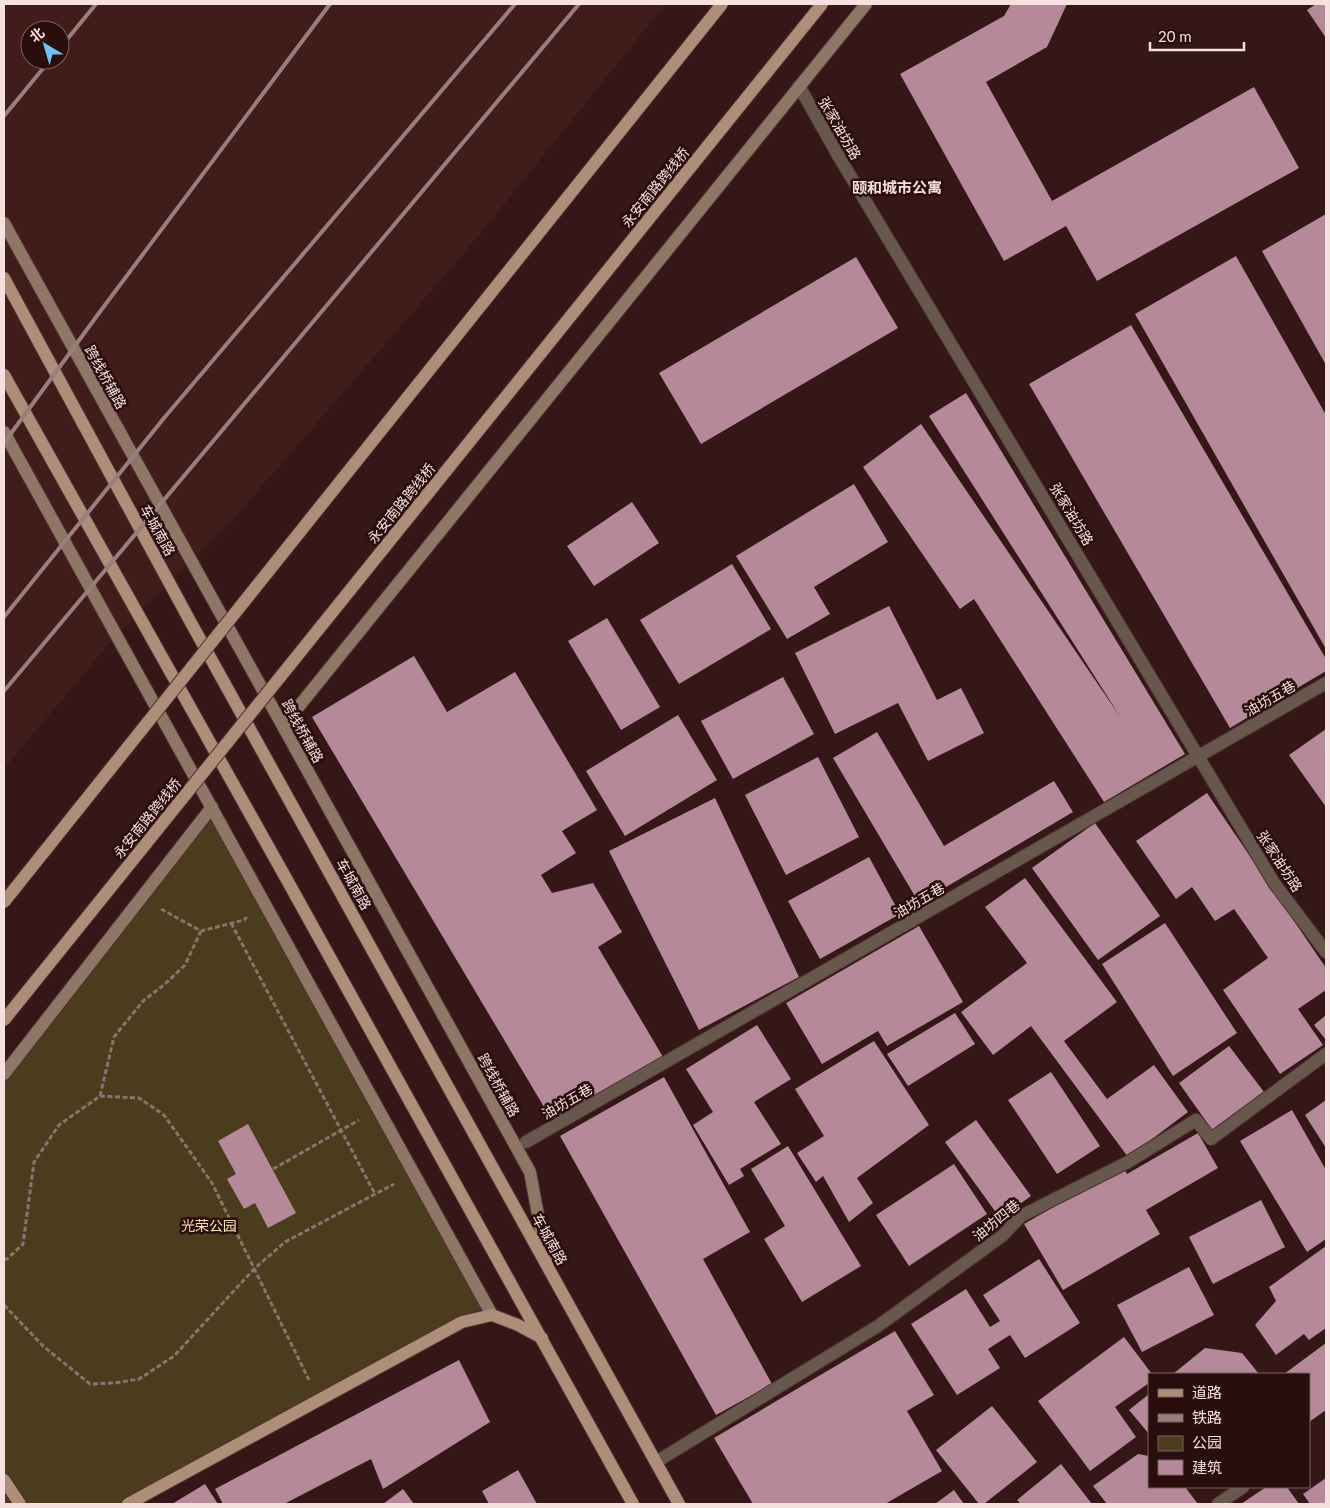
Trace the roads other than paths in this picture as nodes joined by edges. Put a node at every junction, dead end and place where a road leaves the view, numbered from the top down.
1 (722, 4) edge
2 (822, 4) edge
3 (866, 4) edge
4 (799, 86) junction
5 (4, 223) edge
6 (4, 278) edge
7 (4, 375) edge
8 (4, 432) edge
9 (1326, 683) edge
10 (283, 726) junction
11 (1199, 757) junction
12 (212, 807) junction
13 (4, 902) edge
14 (1326, 952) edge
15 (4, 1020) edge
16 (1326, 1054) edge
17 (4, 1074) edge
18 (526, 1142) dead end
19 (547, 1263) junction
20 (492, 1315) junction
21 (542, 1338) junction
22 (656, 1462) junction
23 (4, 1480) edge
24 (1242, 1488) edge
25 (20, 1504) edge
26 (128, 1504) edge
27 (633, 1504) edge
28 (680, 1504) edge
29 (1218, 1504) edge

1 - 13 main road, bridge
2 - 15 main road, 永安南路跨线桥, bridge
3 - 4 street
4 - 10 street
4 - 11 street, 张家油坊路
5 - 10 street, 跨线桥辅路
6 - 19 main road, 车城南路
7 - 21 main road
8 - 12 street
9 - 11 street, 油坊五巷
10 - 19 street, 跨线桥辅路
11 - 14 street, 张家油坊路
11 - 18 street, 油坊五巷
12 - 17 street
12 - 20 street
16 - 22 street, 油坊四巷
19 - 22 main road, 车城南路
20 - 21 main road
20 - 26 main road
21 - 27 main road
22 - 28 main road, 车城南路
23 - 25 main road
24 - 29 street

